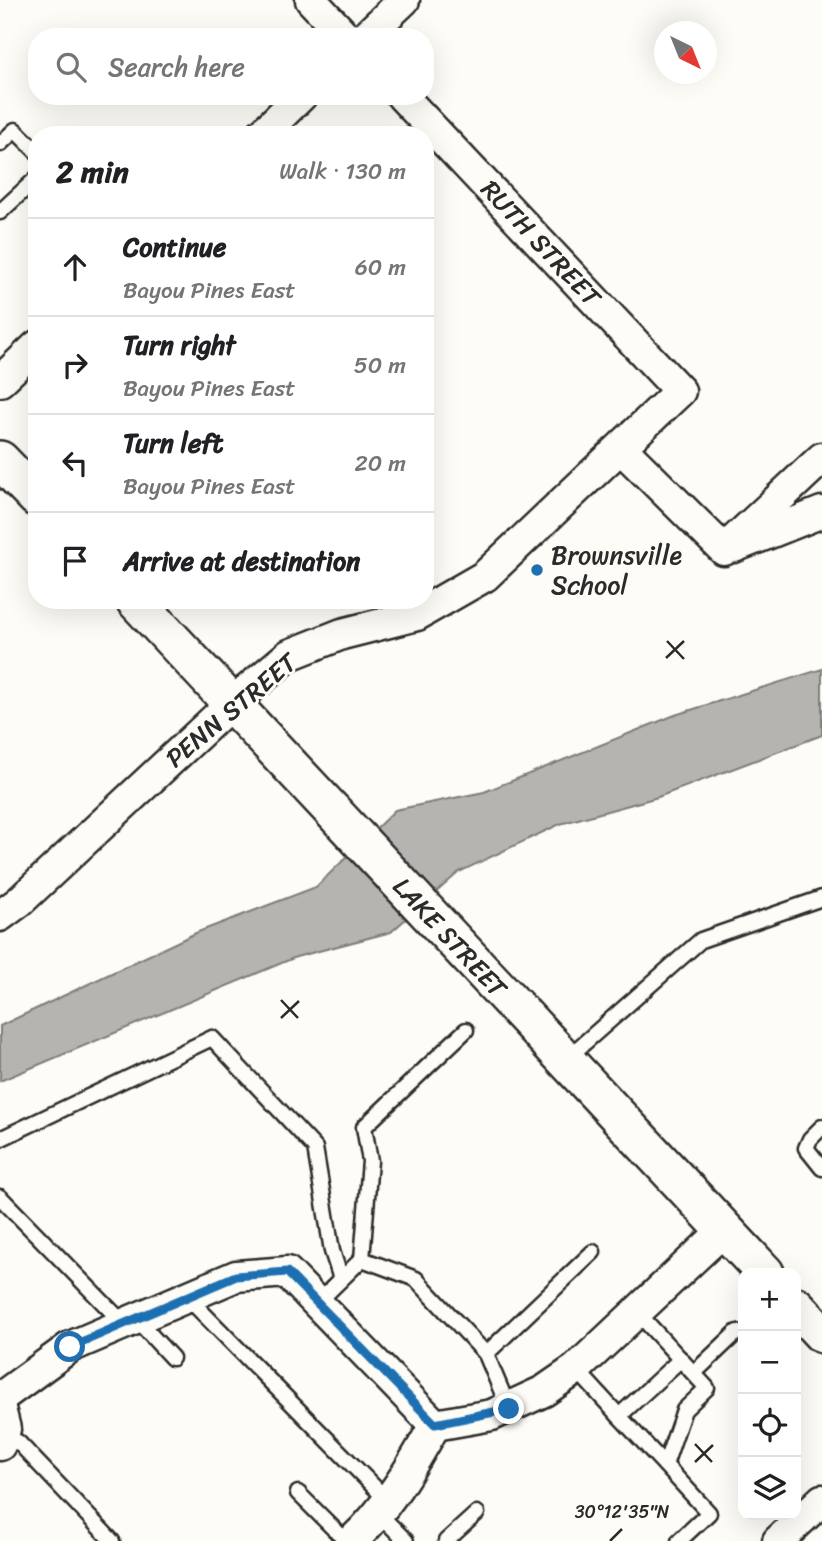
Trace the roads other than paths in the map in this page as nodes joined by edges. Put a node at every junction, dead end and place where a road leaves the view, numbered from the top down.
1 (312, 0) edge
2 (404, 0) edge
3 (338, 28) edge
4 (374, 28) edge
5 (292, 105) edge
6 (410, 105) edge
7 (270, 126) edge
8 (430, 126) edge
9 (434, 130) edge
10 (28, 143) edge
11 (0, 144) edge
12 (28, 186) edge
13 (0, 212) edge
14 (28, 354) edge
15 (0, 380) edge
16 (680, 391) joint
17 (621, 448) junction
18 (822, 458) edge
19 (0, 460) edge
20 (28, 489) edge
21 (822, 512) edge
22 (724, 550) junction
23 (434, 605) edge
24 (144, 609) edge
25 (427, 609) edge
26 (233, 702) junction
27 (822, 898) edge
28 (0, 916) edge
29 (466, 1030) dead end
30 (564, 1060) junction
31 (822, 1127) edge
32 (0, 1139) edge
33 (822, 1168) edge
34 (0, 1197) edge
35 (724, 1230) junction
36 (593, 1252) dead end
37 (362, 1259) junction
38 (760, 1268) edge
39 (341, 1279) junction
40 (187, 1297) junction
41 (317, 1303) junction
42 (801, 1311) edge
43 (637, 1312) junction
44 (130, 1321) junction
45 (737, 1332) dead end
46 (822, 1334) edge
47 (486, 1354) junction
48 (172, 1358) dead end
49 (681, 1359) junction
50 (576, 1369) junction
51 (694, 1373) junction
52 (0, 1398) edge
53 (0, 1409) edge
54 (509, 1409) junction
55 (619, 1416) junction
56 (435, 1424) junction
57 (1, 1443) edge
58 (664, 1465) junction
59 (298, 1493) dead end
60 (822, 1500) edge
61 (383, 1507) junction
62 (477, 1513) dead end
63 (112, 1541) edge
64 (346, 1541) edge
65 (352, 1541) edge
66 (406, 1541) edge
67 (446, 1541) edge
68 (679, 1541) edge
69 (778, 1541) edge

1 - 3 street
2 - 4 street
5 - 7 street
6 - 8 street, RUTH STREET
9 - 16 street, RUTH STREET
10 - 11 lane
12 - 13 lane
14 - 15 street
16 - 17 street, PENN STREET
17 - 22 street
17 - 23 street, PENN STREET
18 - 22 street
19 - 20 street
21 - 22 street
24 - 26 street, LAKE STREET
25 - 26 street, PENN STREET
26 - 28 street, PENN STREET
26 - 30 street, LAKE STREET
27 - 30 lane
29 - 37 lane
30 - 35 street, LAKE STREET
31 - 33 lane
32 - 39 lane
34 - 44 lane
35 - 38 street, LAKE STREET
35 - 43 street
36 - 47 lane
37 - 39 lane
37 - 47 lane
39 - 41 lane
40 - 41 street
40 - 44 street
40 - 61 lane
41 - 56 street
42 - 46 street
43 - 49 lane
43 - 50 street
44 - 48 lane
44 - 52 street
45 - 51 lane
47 - 54 lane
49 - 51 lane
49 - 55 lane
50 - 54 street
50 - 55 lane
51 - 58 lane
53 - 57 street
54 - 56 street
55 - 58 lane
56 - 61 street
57 - 63 lane
58 - 68 lane
59 - 64 lane
60 - 69 street
61 - 65 street
61 - 66 lane
62 - 67 lane

